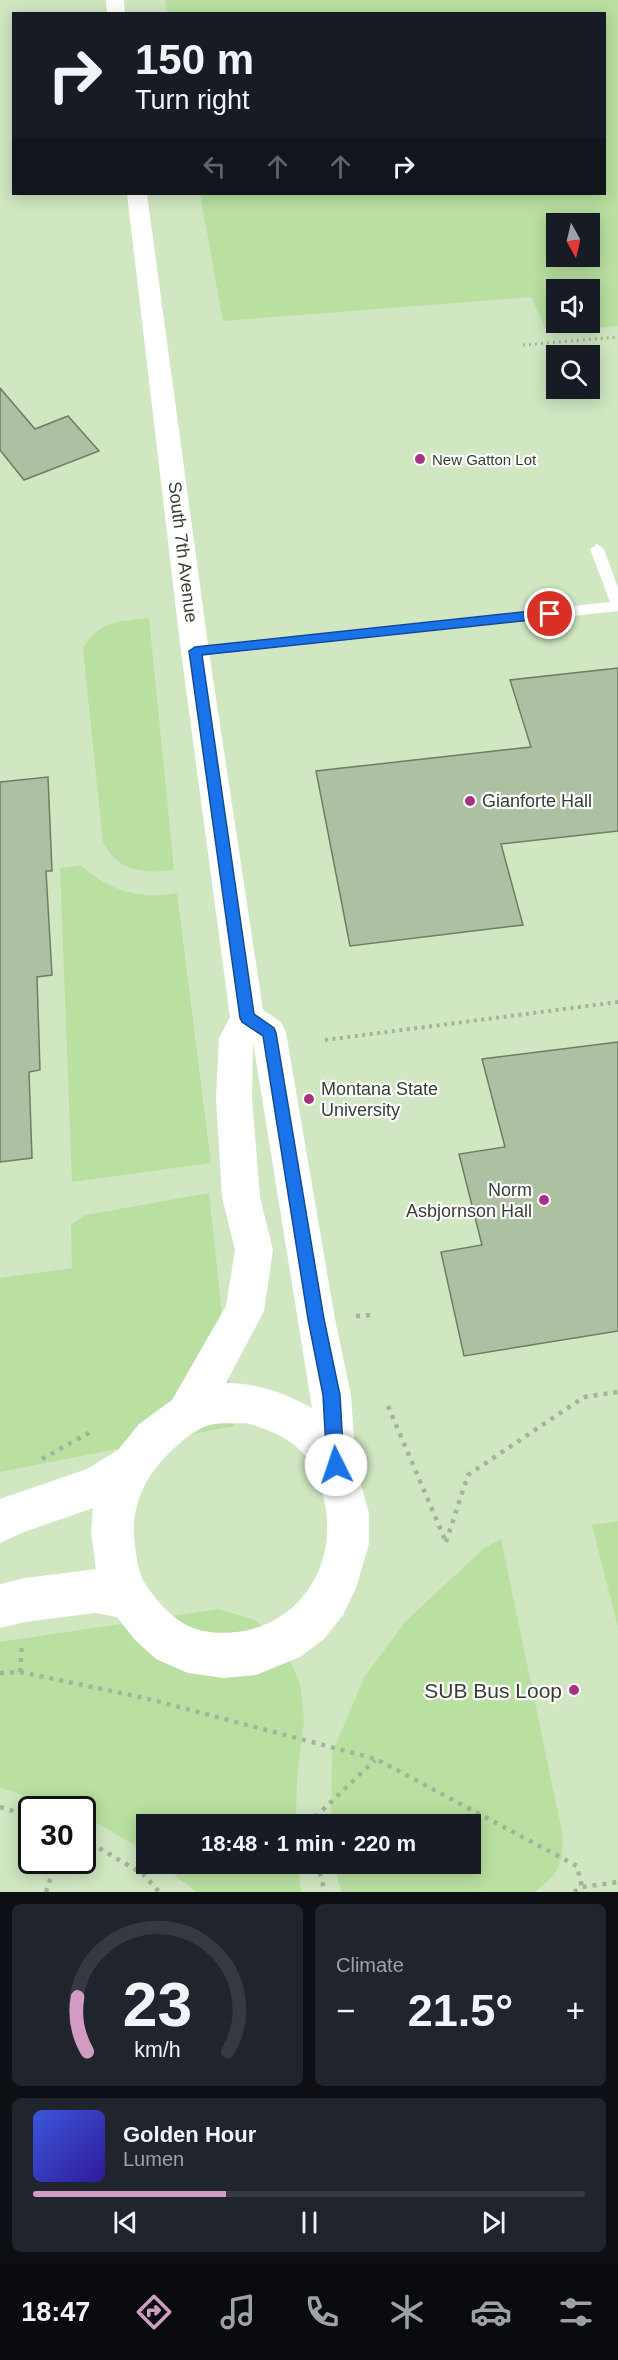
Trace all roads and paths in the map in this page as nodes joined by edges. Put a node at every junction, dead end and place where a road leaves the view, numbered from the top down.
1 (137, 195) edge
2 (618, 337) edge
3 (523, 345) dead end
4 (597, 549) dead end
5 (618, 606) edge
6 (195, 651) junction
7 (618, 1002) edge
8 (247, 1018) junction
9 (325, 1040) dead end
10 (618, 1392) edge
11 (388, 1406) dead end
12 (186, 1415) junction
13 (94, 1430) dead end
14 (133, 1464) junction
15 (32, 1465) dead end
16 (336, 1465) junction
17 (0, 1522) edge
18 (130, 1598) junction
19 (0, 1606) edge
20 (0, 1674) edge
21 (376, 1759) junction
22 (0, 1807) edge
23 (18, 1813) edge
24 (318, 1814) edge
25 (96, 1846) edge
26 (52, 1874) edge
27 (320, 1874) edge
28 (618, 1882) edge
29 (582, 1887) junction
30 (46, 1892) edge
31 (159, 1892) edge
32 (325, 1892) edge
33 (574, 1892) edge

1 - 6 street, South 7th Avenue
2 - 3 path
4 - 5 lane
5 - 6 lane
6 - 8 street, South 7th Avenue
7 - 9 path
8 - 12 street
8 - 16 street
10 - 11 path
12 - 14 street
12 - 16 street
13 - 15 path
14 - 17 street
14 - 18 street
16 - 18 street
18 - 19 street
20 - 21 path
21 - 24 path
21 - 29 path
22 - 23 path
25 - 31 path
26 - 30 path
27 - 32 path
28 - 29 path
29 - 33 path

